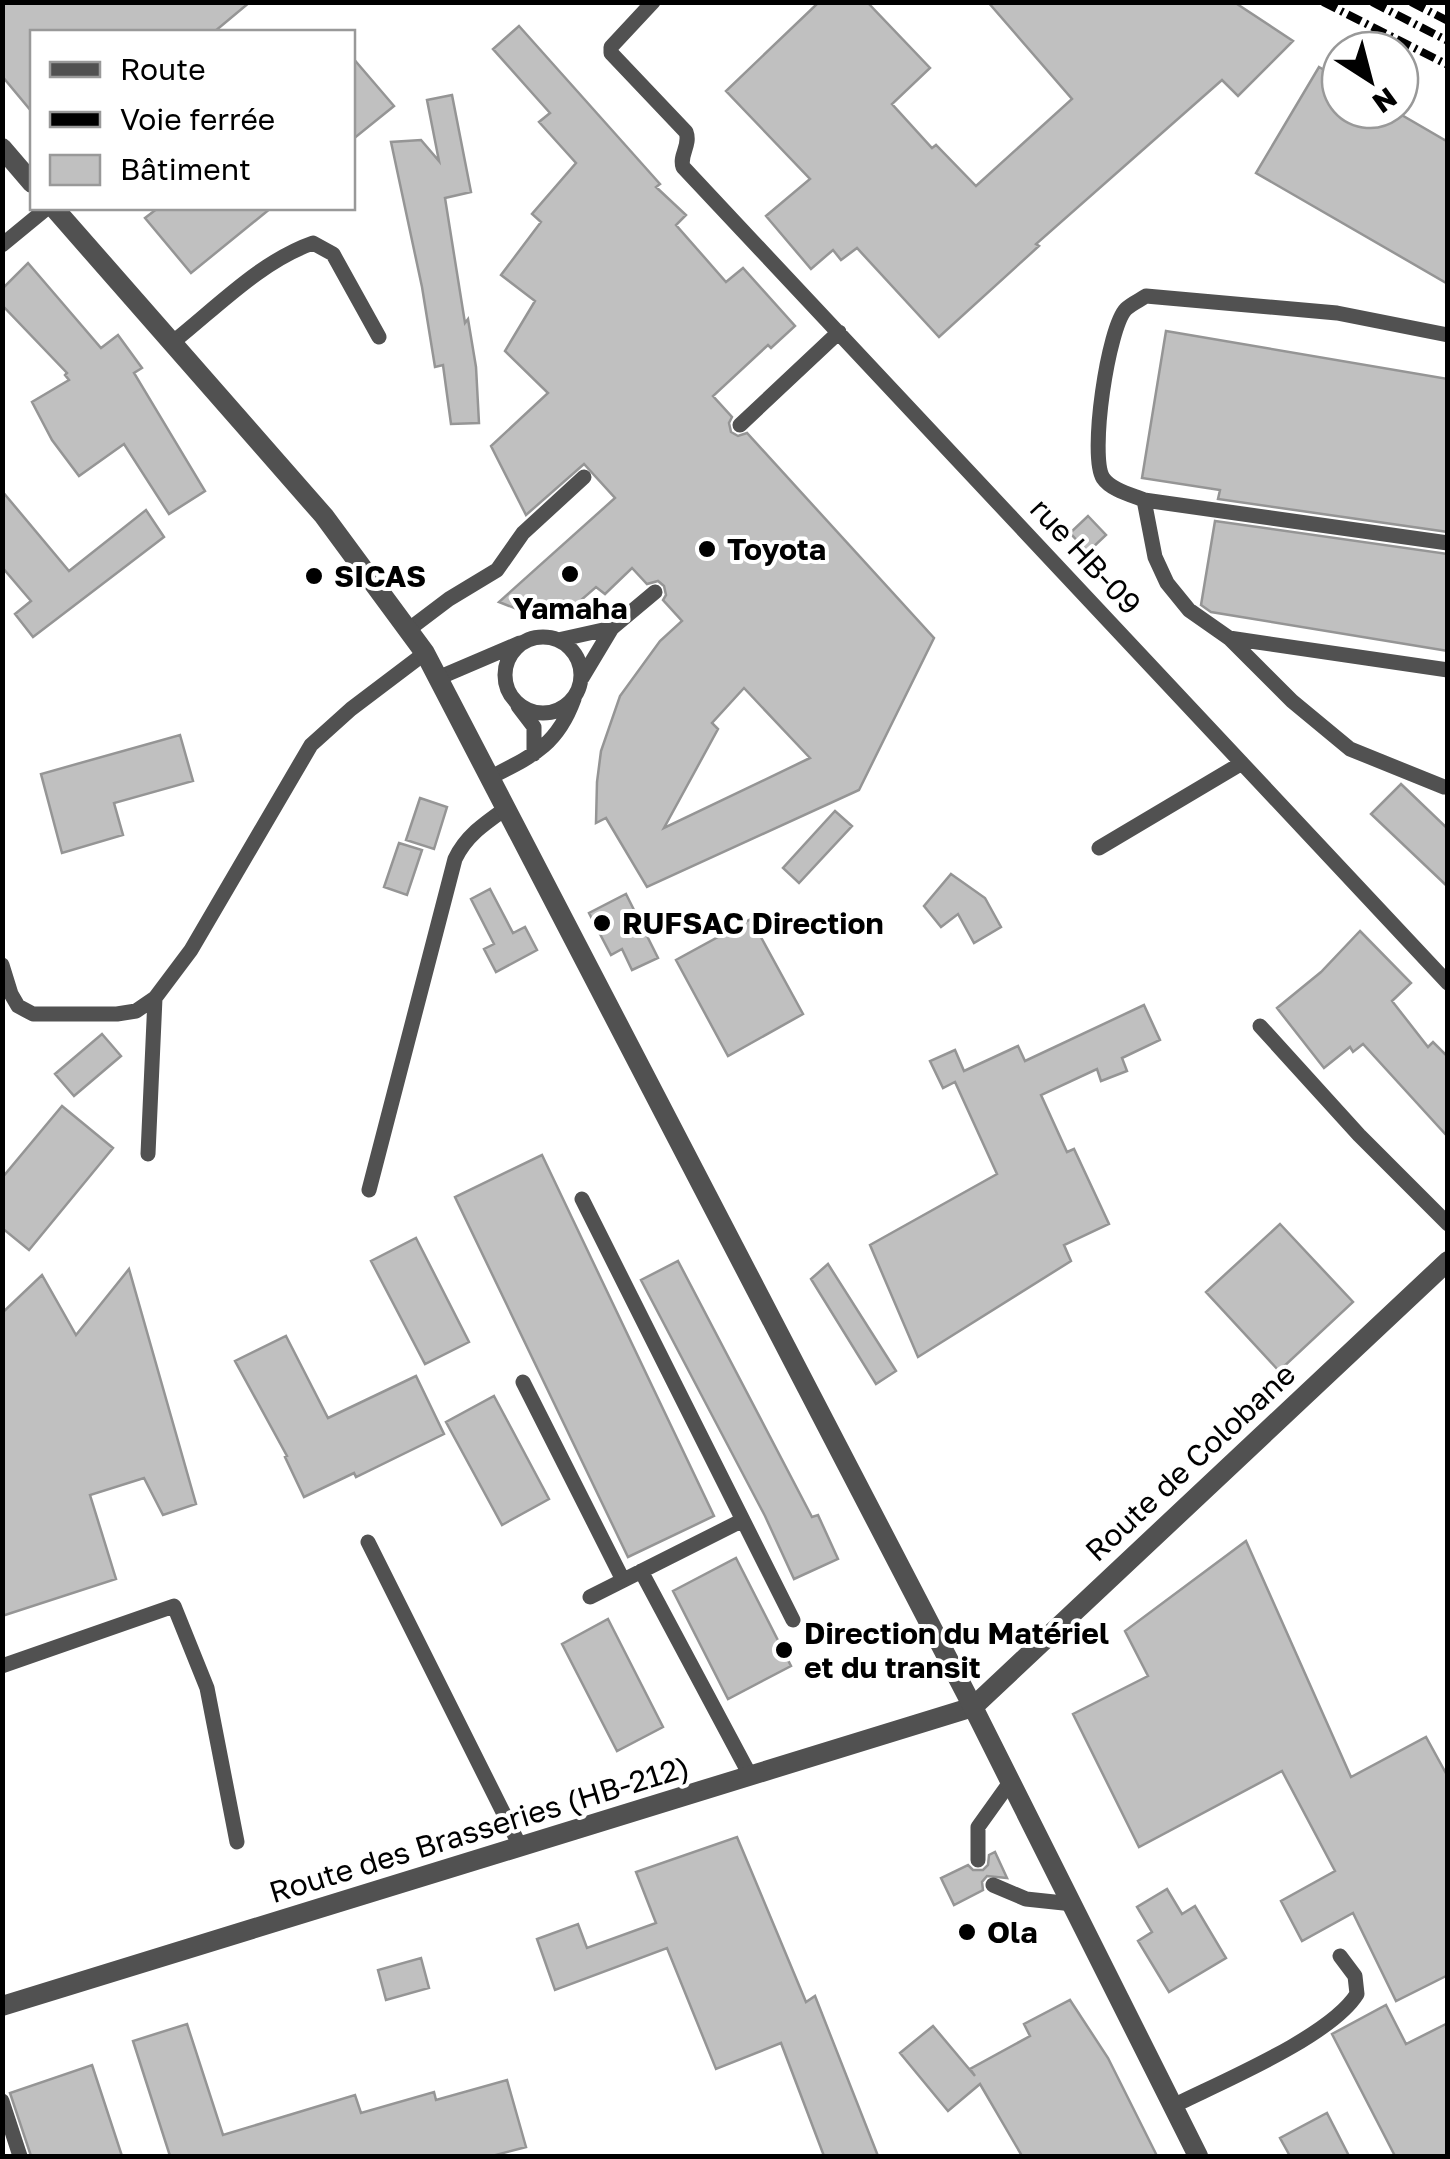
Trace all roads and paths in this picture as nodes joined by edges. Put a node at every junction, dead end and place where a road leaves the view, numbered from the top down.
1 (653, 2) edge
2 (2, 148) edge
3 (30, 181) edge
4 (47, 210) edge
5 (52, 210) edge
6 (2, 245) edge
7 (840, 332) junction
8 (1448, 334) edge
9 (379, 337) dead end
10 (173, 342) junction
11 (740, 425) dead end
12 (584, 477) dead end
13 (1144, 500) junction
14 (1448, 543) edge
15 (655, 592) dead end
16 (612, 628) junction
17 (408, 630) junction
18 (1228, 638) junction
19 (528, 640) junction
20 (558, 640) junction
21 (424, 653) junction
22 (1448, 670) edge
23 (438, 678) junction
24 (582, 678) junction
25 (575, 697) junction
26 (516, 703) junction
27 (534, 754) junction
28 (1242, 763) junction
29 (489, 778) junction
30 (1444, 787) dead end
31 (505, 808) junction
32 (1099, 848) dead end
33 (2, 964) edge
34 (1448, 983) edge
35 (155, 998) junction
36 (1260, 1026) dead end
37 (148, 1154) dead end
38 (369, 1190) dead end
39 (582, 1199) dead end
40 (1448, 1224) edge
41 (1448, 1261) edge
42 (523, 1382) dead end
43 (743, 1520) junction
44 (368, 1542) dead end
45 (641, 1570) junction
46 (624, 1580) junction
47 (590, 1597) dead end
48 (793, 1620) dead end
49 (2, 1666) edge
50 (973, 1707) junction
51 (751, 1777) junction
52 (1011, 1781) junction
53 (237, 1842) dead end
54 (521, 1848) junction
55 (978, 1860) dead end
56 (994, 1885) dead end
57 (1073, 1904) junction
58 (1340, 1956) dead end
59 (2, 2006) edge
60 (1173, 2106) junction
61 (4, 2110) edge
62 (20, 2156) edge
63 (1198, 2156) edge

1 - 7 lane, rue HB-09
2 - 3 street
4 - 6 lane
5 - 10 street
7 - 11 lane
7 - 28 lane, rue HB-09
8 - 13 lane
9 - 10 lane
10 - 17 street
12 - 17 lane
13 - 14 lane
13 - 18 lane
15 - 16 lane
16 - 20 lane
16 - 24 lane
17 - 21 street
18 - 22 lane
18 - 30 lane
19 - 20 lane
19 - 23 lane
19 - 26 lane
20 - 24 lane
21 - 23 street
21 - 35 lane
23 - 29 street
24 - 25 lane
25 - 26 lane
25 - 27 lane
26 - 27 lane
27 - 29 lane
28 - 32 lane
28 - 34 lane, rue HB-09
29 - 31 street
31 - 38 lane
31 - 50 street
33 - 35 lane
35 - 37 lane
36 - 40 lane
39 - 43 lane
41 - 50 street, Route de Colobane
42 - 46 lane
43 - 45 lane
43 - 48 lane
44 - 54 lane
45 - 46 lane
45 - 51 lane
46 - 47 lane
49 - 53 lane
50 - 51 street, Route des Brasseries (HB-212)
50 - 52 street
51 - 54 street, Route des Brasseries (HB-212)
52 - 55 lane
52 - 57 street
54 - 59 street, Route des Brasseries (HB-212)
56 - 57 lane
57 - 60 street
58 - 60 lane
60 - 63 street
61 - 62 lane

